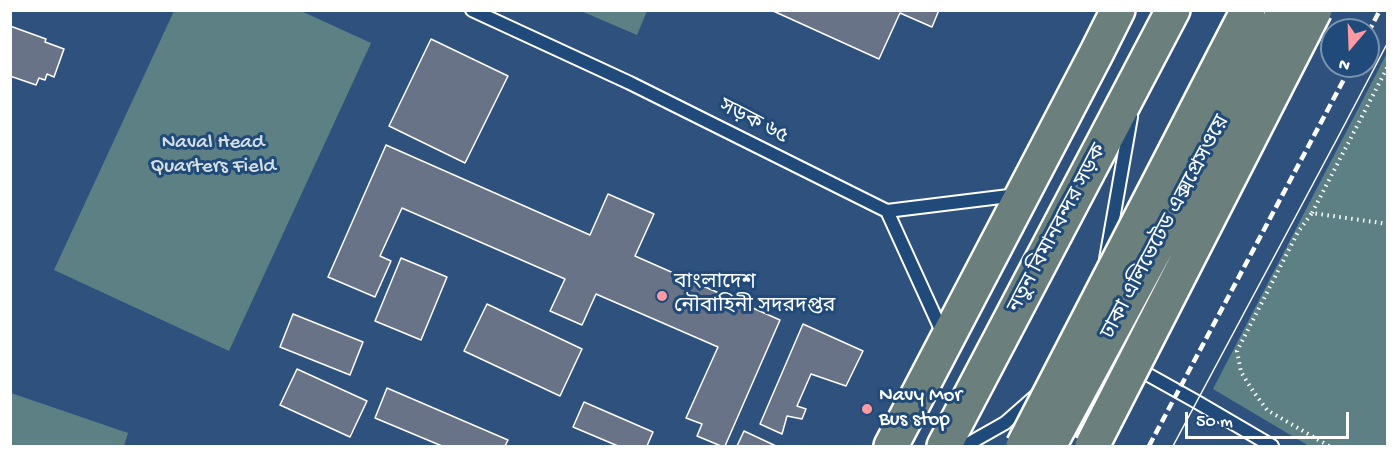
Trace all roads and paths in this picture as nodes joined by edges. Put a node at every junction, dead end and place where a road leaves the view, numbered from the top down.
1 (472, 10) edge
2 (1118, 10) edge
3 (1173, 10) edge
4 (1248, 10) edge
5 (1285, 10) edge
6 (1315, 10) edge
7 (1388, 66) edge
8 (1137, 81) junction
9 (1023, 194) junction
10 (887, 211) junction
11 (1312, 213) junction
12 (1388, 224) edge
13 (946, 341) junction
14 (1092, 343) junction
15 (944, 446) edge
16 (891, 447) edge
17 (1023, 447) edge
18 (1049, 447) edge
19 (1092, 447) edge
20 (1272, 447) edge
21 (1329, 447) edge

1 - 10 lane, সড়ক ৬৫
2 - 9 highway
3 - 8 highway, নতুন বিমানবন্দর সড়ক
4 - 17 highway, ঢাকা এলিভেটেড এক্সপ্রেসওয়ে, bridge
5 - 18 highway, ঢাকা এলিভেটেড এক্সপ্রেসওয়ে, bridge
6 - 19 highway, bridge
7 - 11 path
8 - 14 lane
8 - 15 highway, নতুন বিমানবন্দর সড়ক
9 - 10 lane
9 - 13 highway
10 - 13 lane
11 - 12 path
11 - 21 path
13 - 16 highway
14 - 15 lane
14 - 20 lane

